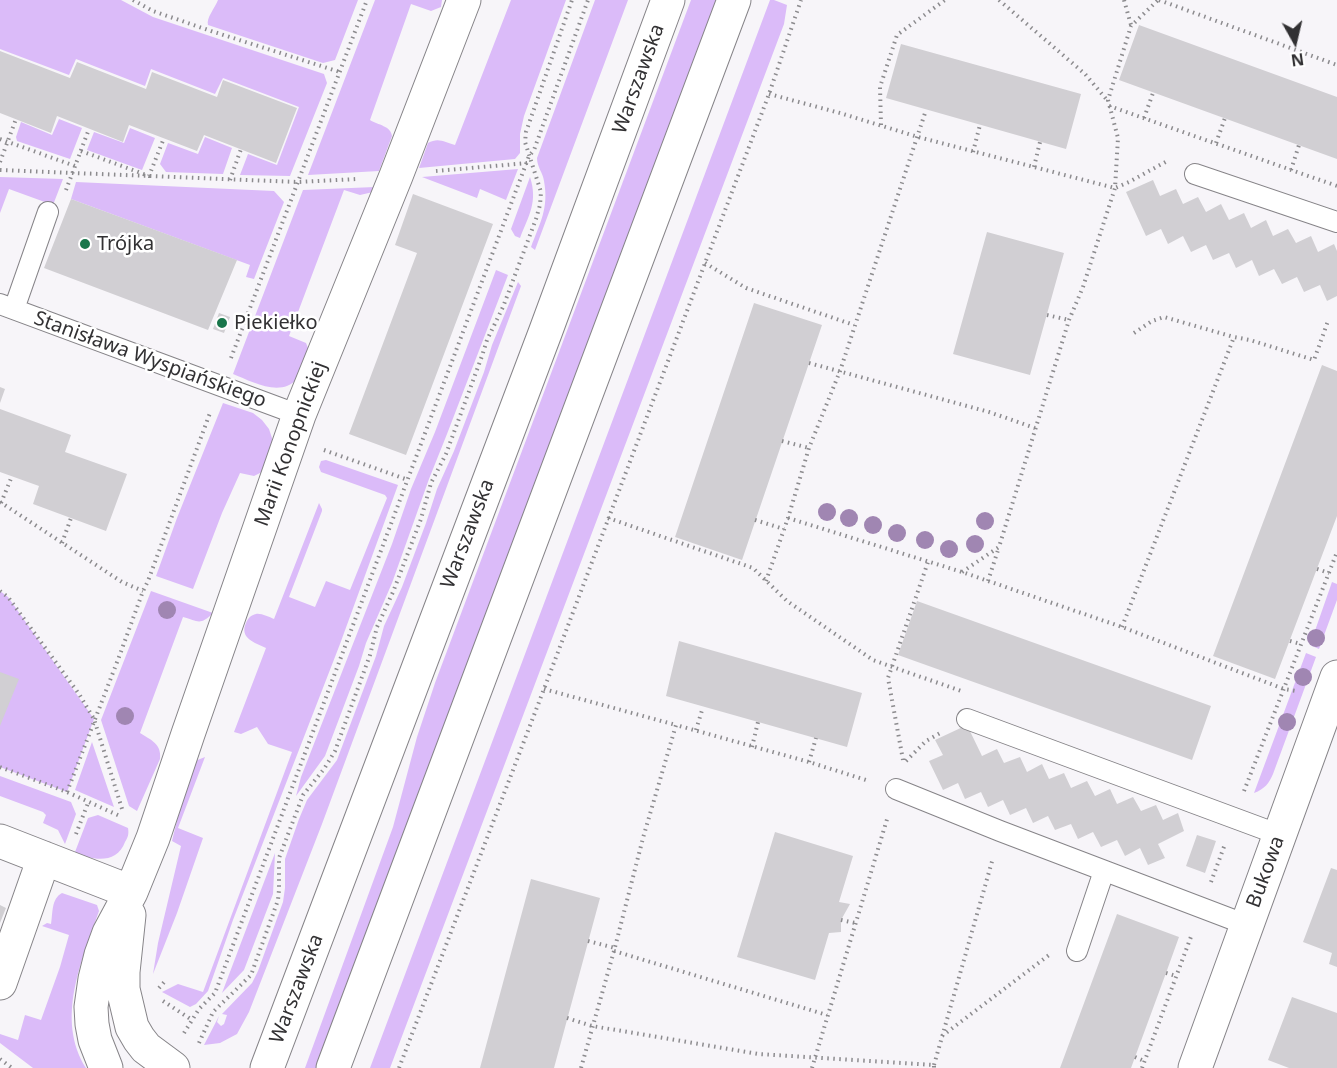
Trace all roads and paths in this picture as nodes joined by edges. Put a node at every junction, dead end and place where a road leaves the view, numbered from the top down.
1 (133, 0) edge
2 (368, 0) edge
3 (464, 0) edge
4 (572, 0) edge
5 (588, 0) edge
6 (668, 0) edge
7 (734, 0) edge
8 (801, 0) edge
9 (945, 0) edge
10 (999, 0) edge
11 (1124, 0) edge
12 (1159, 0) edge
13 (1168, 1) edge
14 (1131, 26) junction
15 (1337, 65) edge
16 (340, 72) junction
17 (1153, 93) dead end
18 (769, 94) junction
19 (1108, 100) junction
20 (1109, 106) junction
21 (926, 110) dead end
22 (1144, 118) junction
23 (1225, 118) dead end
24 (16, 119) dead end
25 (980, 124) dead end
26 (881, 125) junction
27 (89, 129) dead end
28 (918, 137) junction
29 (164, 138) dead end
30 (1201, 138) junction
31 (0, 139) edge
32 (8, 142) junction
33 (1040, 142) dead end
34 (1216, 143) junction
35 (1198, 145) dead end
36 (1299, 145) dead end
37 (241, 149) dead end
38 (81, 151) junction
39 (973, 152) junction
40 (1178, 155) dead end
41 (529, 156) junction
42 (0, 162) edge
43 (528, 163) junction
44 (75, 166) junction
45 (1034, 167) junction
46 (0, 170) edge
47 (1291, 170) junction
48 (426, 172) dead end
49 (72, 173) junction
50 (1195, 174) dead end
51 (148, 176) junction
52 (367, 179) dead end
53 (230, 180) junction
54 (298, 182) junction
55 (1337, 186) edge
56 (1115, 188) junction
57 (65, 194) dead end
58 (48, 212) dead end
59 (1337, 222) edge
60 (705, 263) junction
61 (7, 307) edge
62 (1047, 315) dead end
63 (1069, 320) junction
64 (1328, 321) dead end
65 (854, 325) junction
66 (1134, 333) dead end
67 (1234, 337) junction
68 (231, 359) dead end
69 (809, 363) dead end
70 (840, 371) junction
71 (211, 411) dead end
72 (296, 427) junction
73 (1035, 428) junction
74 (782, 441) dead end
75 (809, 448) junction
76 (12, 476) dead end
77 (408, 480) junction
78 (1, 502) edge
79 (71, 518) dead end
80 (608, 518) junction
81 (788, 518) junction
82 (755, 520) dead end
83 (784, 529) junction
84 (62, 543) junction
85 (999, 547) junction
86 (928, 562) junction
87 (1317, 569) dead end
88 (962, 572) junction
89 (1329, 573) dead end
90 (766, 581) junction
91 (988, 581) junction
92 (0, 591) edge
93 (143, 591) junction
94 (1122, 627) junction
95 (1290, 640) dead end
96 (1301, 644) dead end
97 (891, 666) junction
98 (544, 689) junction
99 (1332, 689) edge
100 (965, 692) dead end
101 (702, 707) dead end
102 (94, 719) junction
103 (967, 719) dead end
104 (758, 722) dead end
105 (676, 725) junction
106 (696, 730) junction
107 (816, 738) dead end
108 (752, 747) junction
109 (809, 762) junction
110 (0, 767) edge
111 (896, 789) junction
112 (67, 792) junction
113 (1000, 831) junction
114 (1280, 835) junction
115 (0, 841) edge
116 (44, 858) junction
117 (1104, 871) junction
118 (131, 892) junction
119 (841, 920) dead end
120 (855, 923) junction
121 (1247, 925) junction
122 (1085, 927) junction
123 (588, 940) dead end
124 (614, 949) junction
125 (1077, 951) dead end
126 (1166, 973) dead end
127 (1176, 976) dead end
128 (0, 982) edge
129 (827, 1015) junction
130 (567, 1018) dead end
131 (192, 1020) dead end
132 (592, 1026) junction
133 (942, 1036) junction
134 (185, 1058) edge
135 (1135, 1058) dead end
136 (0, 1059) edge
137 (815, 1059) junction
138 (1144, 1061) dead end
139 (934, 1067) edge
140 (12, 1068) edge
141 (106, 1068) edge
142 (267, 1068) edge
143 (333, 1068) edge
144 (399, 1068) edge
145 (581, 1068) edge
146 (812, 1068) edge
147 (1195, 1068) edge

1 - 16 path
2 - 16 path
3 - 72 main road, Marii Konopnickiej
4 - 41 path
5 - 41 path
6 - 142 main road, Warszawska
7 - 143 main road
8 - 18 path
9 - 26 path
10 - 19 path
11 - 14 path
12 - 13 path
12 - 14 path
13 - 15 path
14 - 19 path
16 - 54 path
17 - 22 path
18 - 26 path
18 - 60 path
19 - 20 path
20 - 22 path
20 - 56 path
21 - 28 path
22 - 30 path
23 - 34 path
24 - 32 path
25 - 39 path
26 - 28 path
27 - 38 path
28 - 39 path
28 - 65 path
29 - 51 path
30 - 34 path
30 - 35 path
31 - 32 path
32 - 42 path
32 - 44 path
33 - 45 path
34 - 47 path
36 - 47 path
37 - 53 path
38 - 44 path
38 - 51 path
39 - 45 path
40 - 56 path
41 - 43 path
41 - 134 path
43 - 48 path
43 - 77 path
44 - 49 path
45 - 56 path
46 - 49 path
47 - 55 path
49 - 51 path
49 - 57 path
50 - 59 lane
51 - 53 path
52 - 54 path
53 - 54 path
54 - 68 path
56 - 63 path
58 - 61 lane
60 - 65 path
60 - 80 path
61 - 72 lane, Stanisława Wyspiańskiego
62 - 63 path
63 - 73 path
64 - 67 path
65 - 70 path
66 - 67 path
67 - 94 path
69 - 70 path
70 - 73 path
70 - 75 path
71 - 93 path
72 - 77 path
72 - 118 main road, Marii Konopnickiej
73 - 85 path
74 - 75 path
75 - 81 path
76 - 78 path
77 - 131 path
78 - 84 path
79 - 84 path
80 - 90 path
80 - 98 path
81 - 83 path
81 - 86 path
82 - 83 path
83 - 90 path
84 - 93 path
85 - 88 path
85 - 91 path
86 - 88 path
86 - 97 path
87 - 89 path
88 - 91 path
90 - 97 path
91 - 94 path
92 - 102 path
93 - 102 path
94 - 99 path
95 - 96 path
97 - 100 path
97 - 111 path
98 - 105 path
98 - 144 path
99 - 114 main road, Bukowa
101 - 106 path
102 - 112 path
102 - 112 path
103 - 114 lane
104 - 108 path
105 - 106 path
105 - 124 path
106 - 108 path
107 - 109 path
108 - 109 path
109 - 111 path
110 - 112 path
111 - 113 lane
111 - 120 path
113 - 117 lane
113 - 133 path
114 - 121 main road, Bukowa
115 - 116 main road
116 - 118 main road
116 - 128 main road
117 - 121 lane
117 - 122 lane
118 - 134 main road, Marii Konopnickiej
118 - 141 main road, Marii Konopnickiej
119 - 120 path
120 - 129 path
121 - 147 main road, Bukowa
122 - 125 lane
122 - 133 path
123 - 124 path
124 - 129 path
124 - 132 path
126 - 127 path
129 - 137 path
130 - 132 path
132 - 137 path
132 - 145 path
133 - 139 path
135 - 138 path
136 - 140 path
137 - 139 path
137 - 146 path

